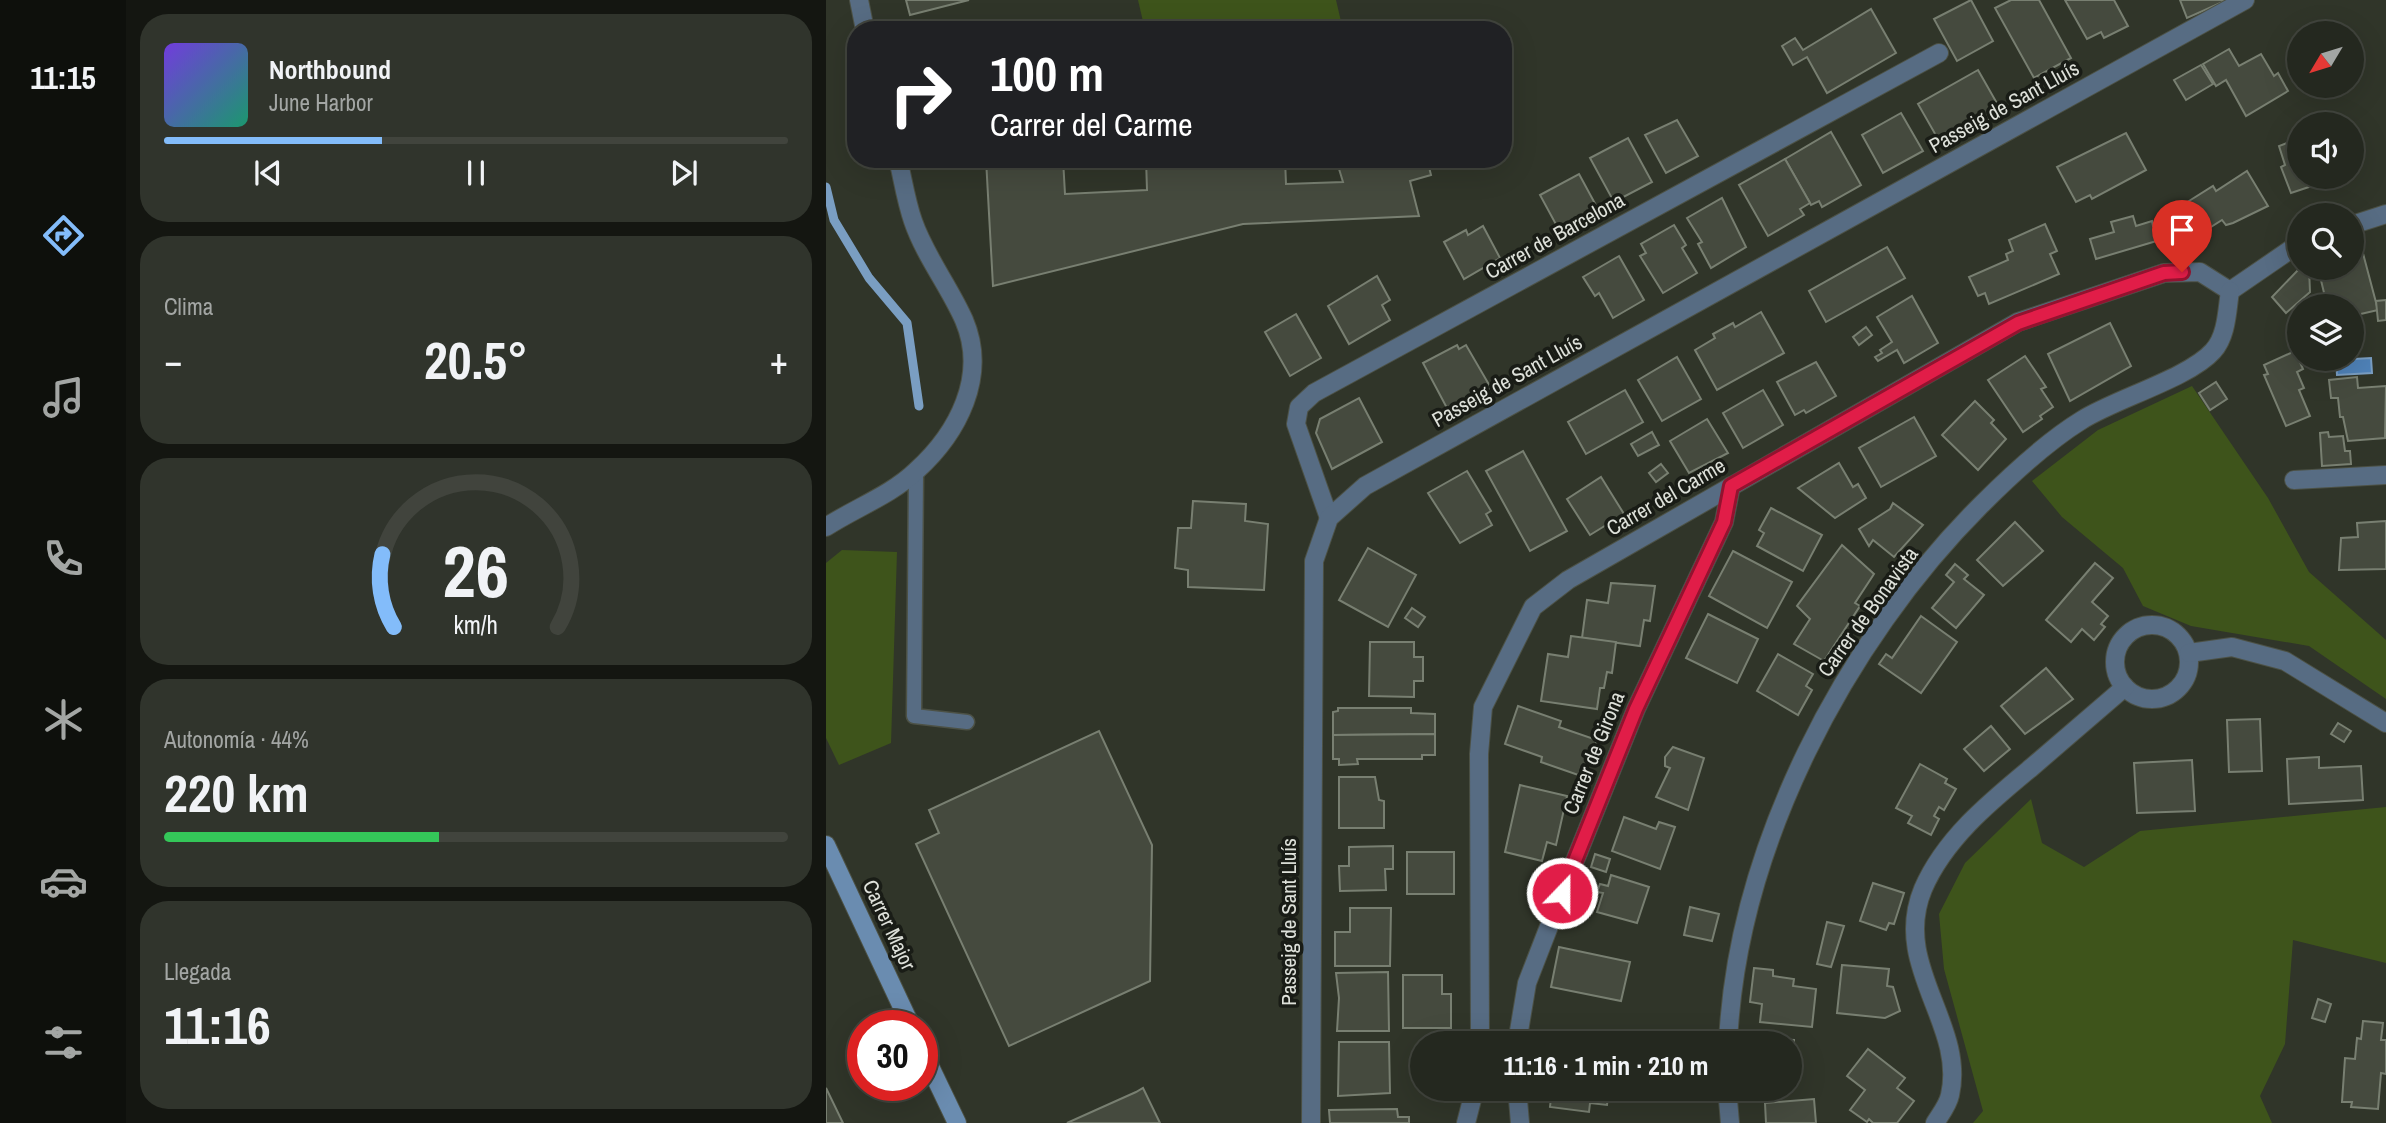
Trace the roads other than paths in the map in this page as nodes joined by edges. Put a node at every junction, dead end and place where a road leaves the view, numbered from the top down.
1 (859, 0) edge
2 (2245, 0) edge
3 (863, 21) edge
4 (1939, 53) dead end
5 (900, 168) edge
6 (2386, 214) edge
7 (2364, 221) edge
8 (2287, 252) edge
9 (2230, 291) junction
10 (916, 472) junction
11 (2386, 475) edge
12 (2294, 480) dead end
13 (1731, 486) junction
14 (1329, 518) junction
15 (826, 527) edge
16 (2189, 653) junction
17 (2125, 687) junction
18 (967, 722) dead end
19 (2386, 723) edge
20 (826, 845) edge
21 (903, 1010) edge
22 (1480, 1031) edge
23 (1519, 1031) edge
24 (1728, 1031) edge
25 (938, 1083) edge
26 (1472, 1101) edge
27 (1518, 1101) edge
28 (1728, 1101) edge
29 (957, 1123) edge
30 (1311, 1123) edge
31 (1466, 1123) edge
32 (1520, 1123) edge
33 (1730, 1123) edge
34 (1935, 1123) edge

1 - 3 street
2 - 14 street, Passeig de Sant Lluís
4 - 14 street, Carrer de Barcelona
5 - 10 street
6 - 7 street
8 - 9 street
9 - 13 street, Carrer del Carme
9 - 24 street, Carrer de Bonavista
10 - 15 street
10 - 18 lane
11 - 12 street
13 - 22 street, Carrer del Carme
13 - 23 street, Carrer de Girona
14 - 30 street, Passeig de Sant Lluís
16 - 17 street
16 - 17 street
16 - 19 street
17 - 34 street
20 - 21 street, Carrer Major
25 - 29 street
26 - 31 street
27 - 32 street
28 - 33 street

